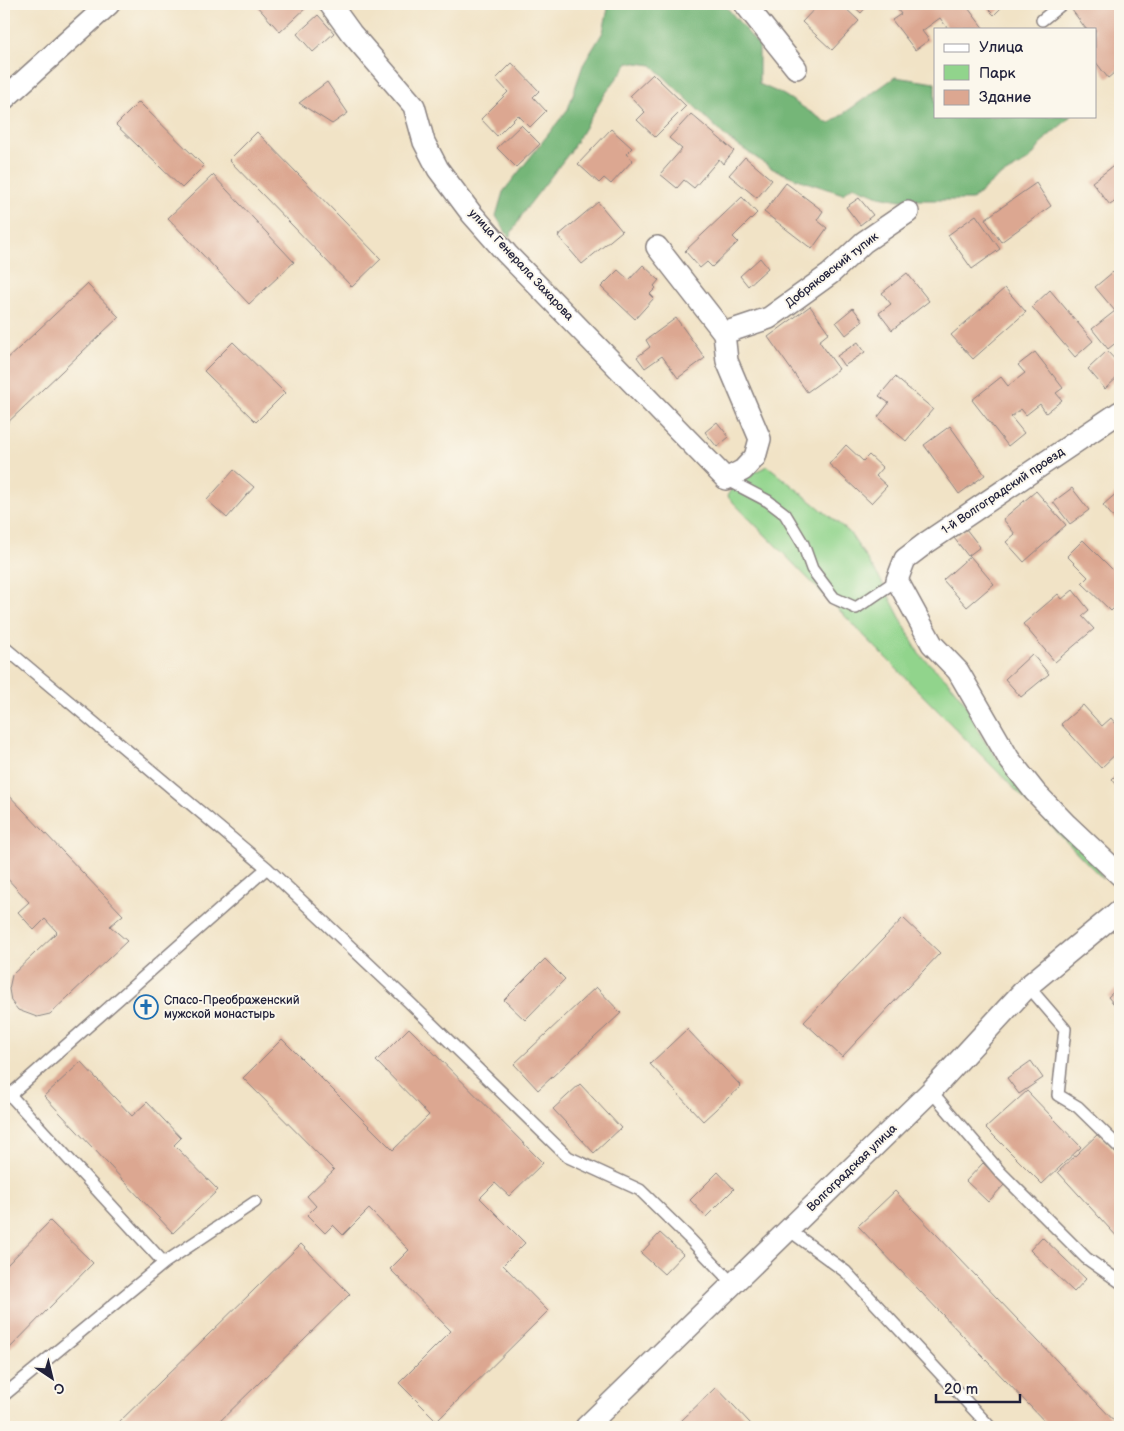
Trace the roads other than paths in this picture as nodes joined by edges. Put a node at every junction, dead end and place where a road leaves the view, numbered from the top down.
1 (109, 4) edge
2 (330, 4) edge
3 (745, 4) edge
4 (1062, 4) edge
5 (1042, 20) dead end
6 (796, 68) dead end
7 (4, 99) edge
8 (908, 212) dead end
9 (657, 247) dead end
10 (724, 334) junction
11 (1120, 412) edge
12 (726, 479) junction
13 (897, 580) junction
14 (4, 646) edge
15 (267, 868) junction
16 (1120, 875) edge
17 (1120, 910) edge
18 (1028, 986) junction
19 (931, 1091) junction
20 (7, 1092) edge
21 (1120, 1148) edge
22 (255, 1202) dead end
23 (789, 1230) junction
24 (164, 1263) junction
25 (1120, 1282) edge
26 (733, 1284) junction
27 (4, 1395) edge
28 (586, 1427) edge
29 (990, 1427) edge

1 - 7 street
2 - 12 street, улица Генерала Захарова
3 - 6 street
4 - 5 lane
8 - 10 street, Добряковский тупик
9 - 10 street
10 - 12 street
11 - 13 street, 1-й Волгоградский проезд
12 - 13 lane
13 - 16 street
14 - 15 lane
15 - 20 lane
15 - 26 lane
17 - 18 street, Волгоградская улица
18 - 19 street, Волгоградская улица
18 - 21 lane
19 - 23 street, Волгоградская улица
19 - 25 lane
20 - 24 lane
22 - 24 lane
23 - 26 street, Волгоградская улица
23 - 29 lane
24 - 27 lane
26 - 28 street, Волгоградская улица

